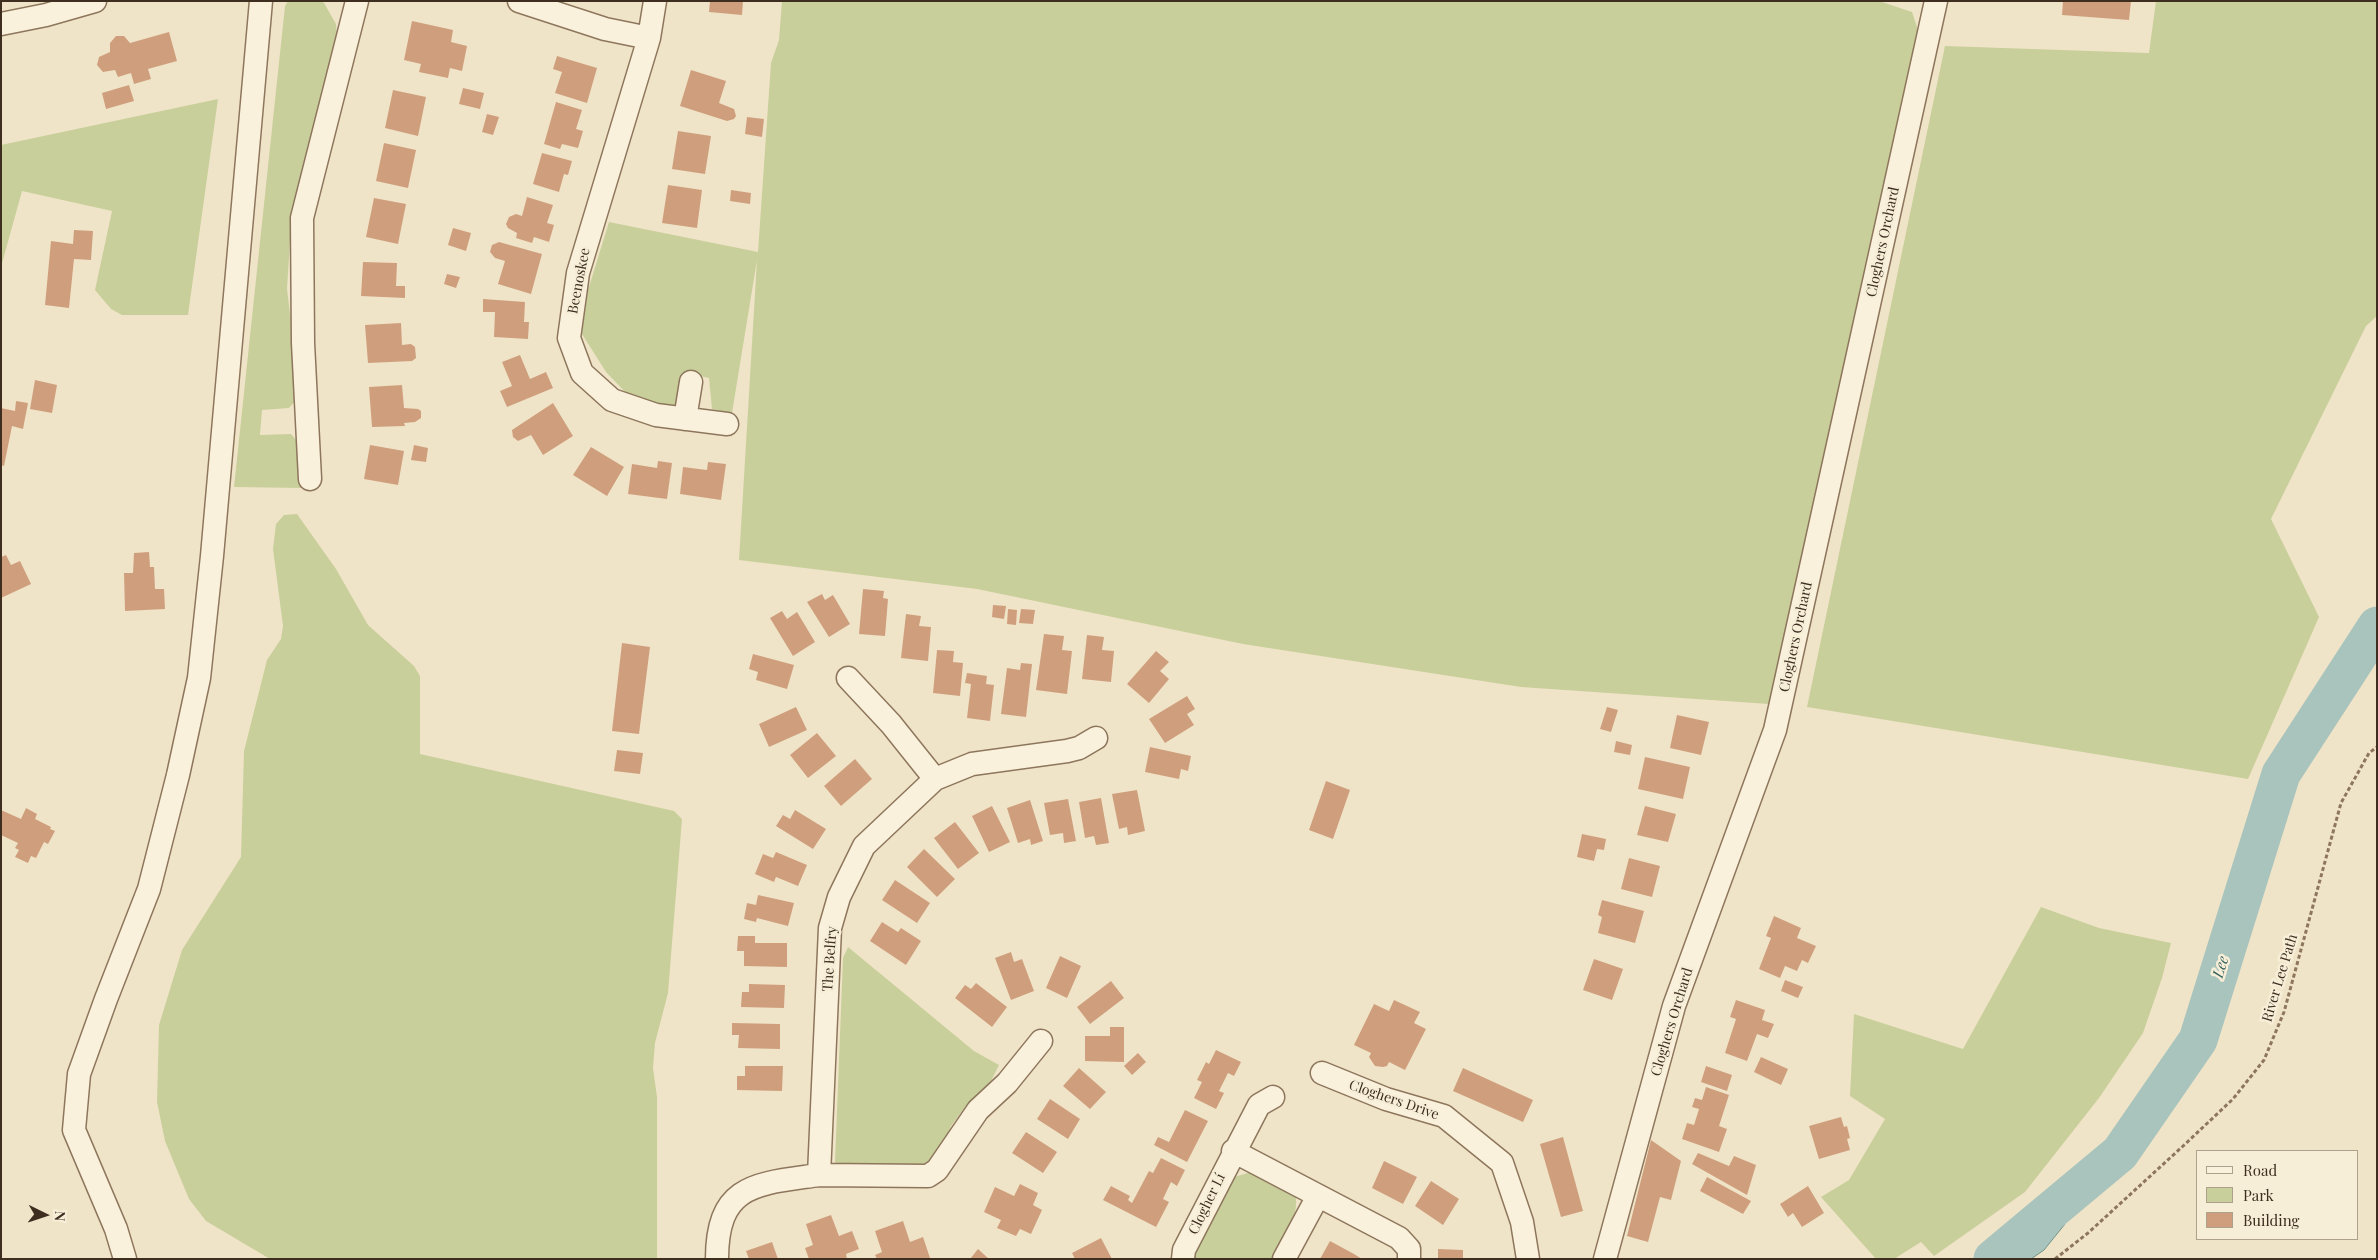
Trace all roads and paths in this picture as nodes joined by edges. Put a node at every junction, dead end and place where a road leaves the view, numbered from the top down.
1 (95, 1) edge
2 (261, 1) edge
3 (356, 1) edge
4 (519, 1) edge
5 (655, 1) edge
6 (1936, 1) edge
7 (1, 24) edge
8 (649, 38) junction
9 (691, 382) dead end
10 (685, 419) junction
11 (727, 424) dead end
12 (310, 479) dead end
13 (848, 678) dead end
14 (1096, 738) dead end
15 (2377, 747) edge
16 (935, 779) junction
17 (1041, 1041) dead end
18 (1322, 1073) dead end
19 (1273, 1097) dead end
20 (1233, 1151) junction
21 (818, 1175) junction
22 (1318, 1196) junction
23 (125, 1259) edge
24 (717, 1259) edge
25 (1183, 1259) edge
26 (1284, 1259) edge
27 (1409, 1259) edge
28 (1528, 1259) edge
29 (1604, 1259) edge
30 (2055, 1259) edge

1 - 7 street
2 - 23 street
3 - 12 street
4 - 8 street
5 - 8 street, Beenoskee
6 - 29 street, Cloghers Orchard
8 - 10 street, Beenoskee
9 - 10 street
10 - 11 street, Beenoskee
13 - 16 street
14 - 16 street, The Belfry
15 - 30 path, River Lee Path
16 - 21 street, The Belfry
17 - 21 street
18 - 28 street, Cloghers Drive
19 - 20 street, Clogher Lí
20 - 22 street
20 - 25 street, Clogher Lí
21 - 24 street
22 - 26 street
22 - 27 street

